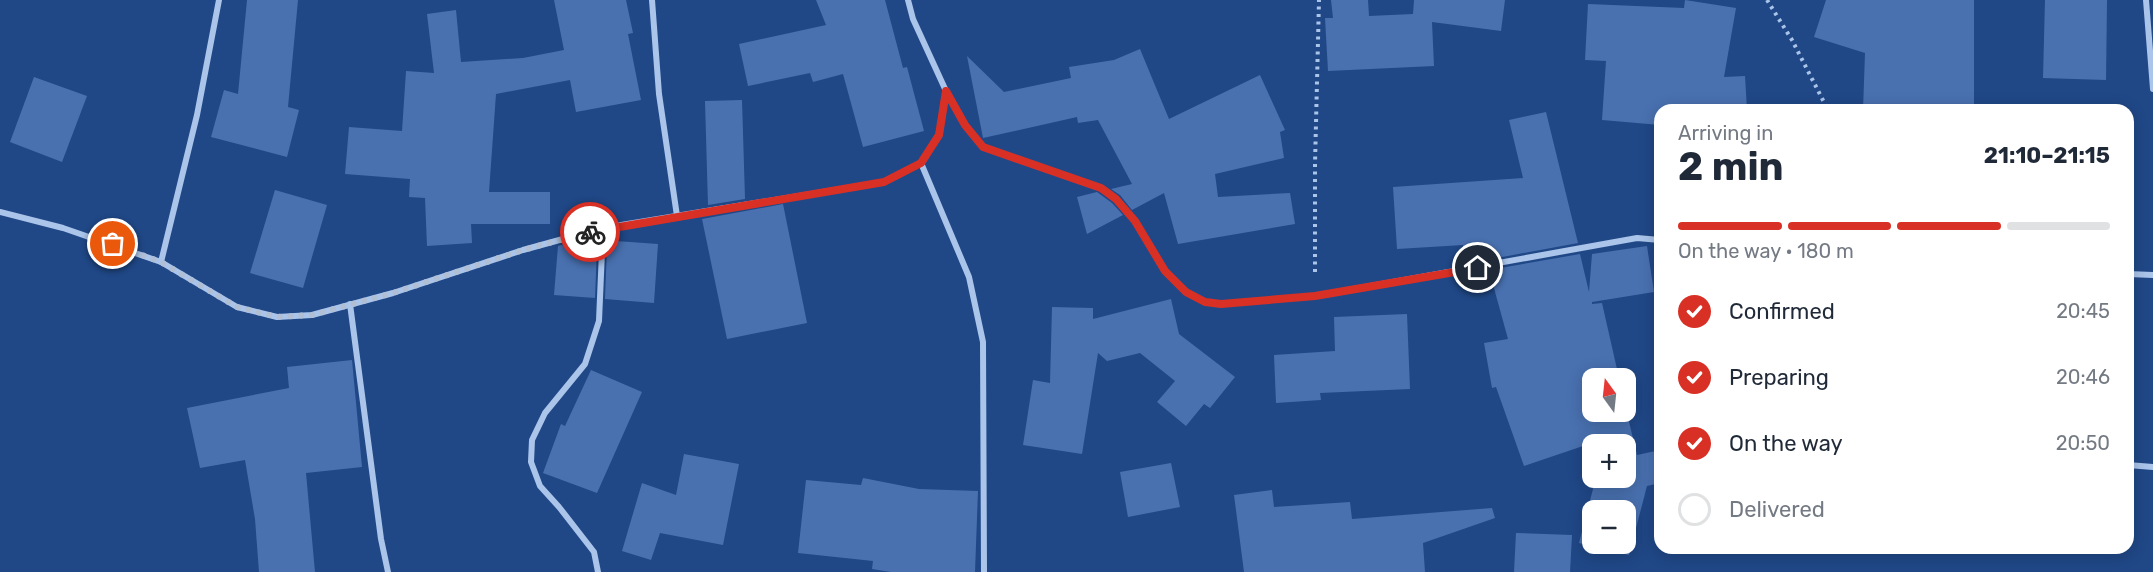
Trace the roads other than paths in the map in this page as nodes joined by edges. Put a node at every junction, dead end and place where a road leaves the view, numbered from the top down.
1 (219, 0) edge
2 (652, 0) edge
3 (908, 0) edge
4 (2146, 0) edge
5 (2153, 89) edge
6 (946, 91) junction
7 (921, 163) junction
8 (0, 212) edge
9 (677, 216) junction
10 (603, 228) junction
11 (1654, 240) edge
12 (161, 262) junction
13 (2134, 274) edge
14 (2153, 275) edge
15 (350, 304) junction
16 (2134, 465) edge
17 (2153, 467) edge
18 (388, 572) edge
19 (598, 572) edge
20 (984, 572) edge

1 - 12 street
2 - 9 street
3 - 6 street
4 - 5 street
6 - 7 street
6 - 11 street
7 - 9 street
7 - 20 street
8 - 12 street
9 - 10 street
10 - 15 street
10 - 19 street
12 - 15 street
13 - 14 street
15 - 18 street
16 - 17 street

